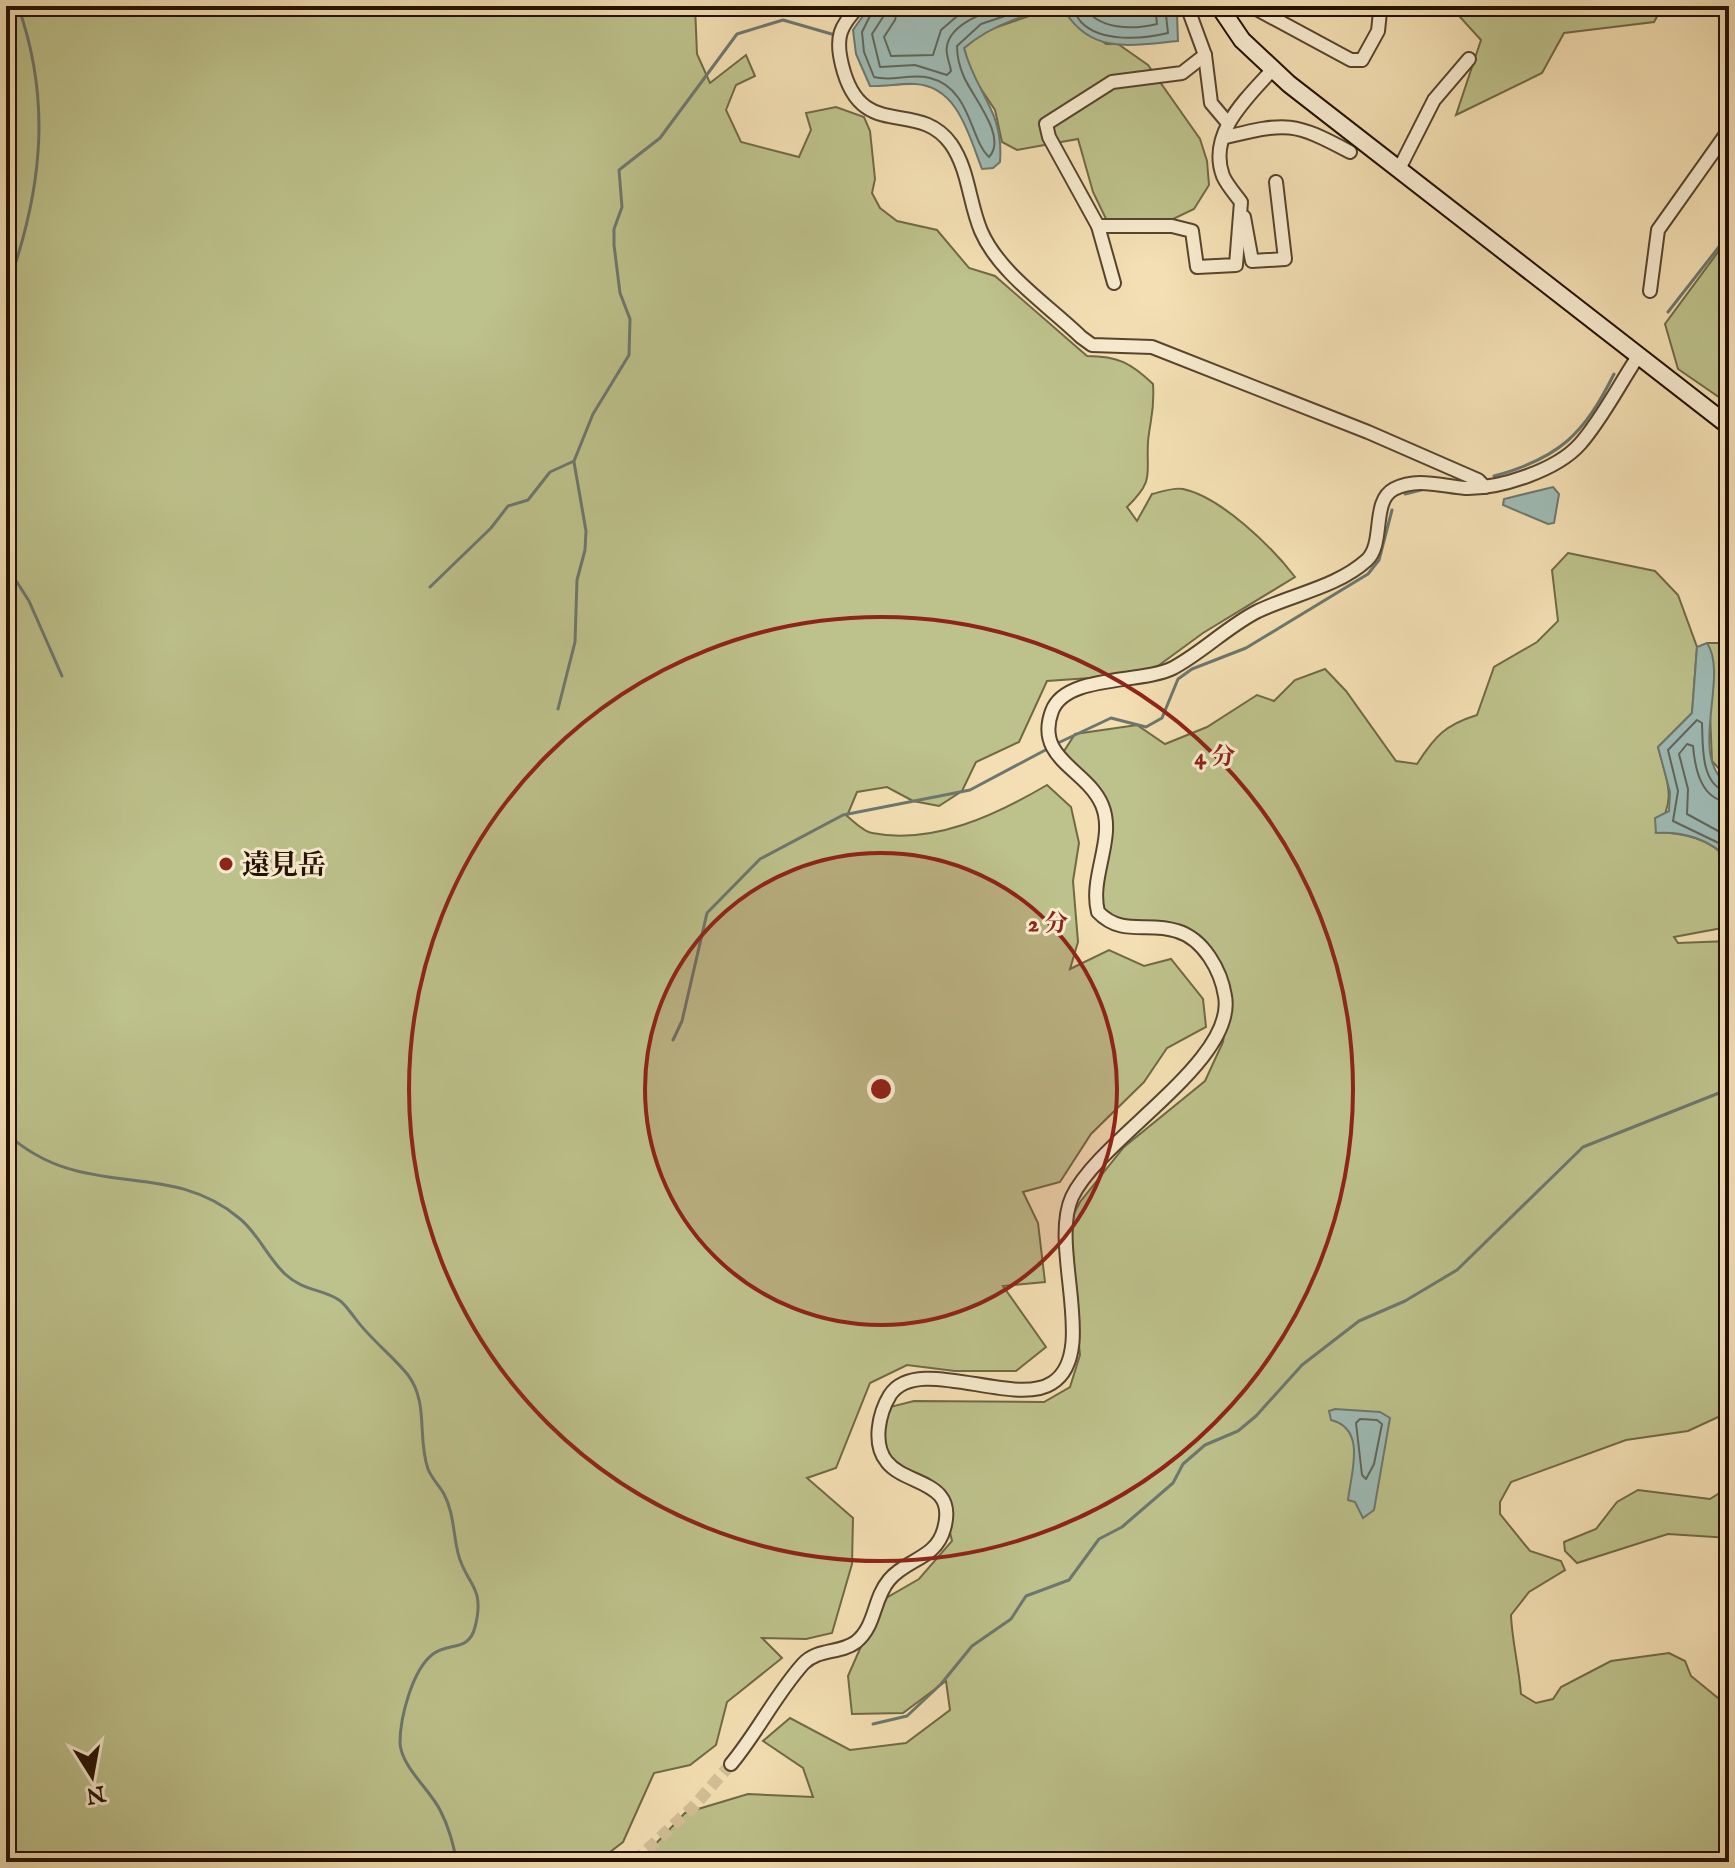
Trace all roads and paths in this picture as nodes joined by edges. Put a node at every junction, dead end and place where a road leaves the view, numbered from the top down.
1 (859, 6) edge
2 (1187, 6) edge
3 (1219, 6) edge
4 (1251, 6) edge
5 (1367, 6) edge
6 (1205, 55) junction
7 (1469, 59) dead end
8 (1273, 69) junction
9 (1227, 122) junction
10 (1729, 130) edge
11 (1226, 137) junction
12 (1350, 152) dead end
13 (1399, 169) junction
14 (1276, 182) dead end
15 (1241, 202) junction
16 (1098, 226) junction
17 (1114, 283) dead end
18 (1650, 291) dead end
19 (1637, 358) junction
20 (1729, 426) edge
21 (1485, 487) junction
22 (731, 1764) tunnel mouth

1 - 21 street
2 - 6 street
3 - 8 street
4 - 5 street
6 - 9 street
6 - 16 street
7 - 13 street
8 - 9 street
8 - 13 street
9 - 11 street
10 - 18 street
11 - 12 street
11 - 15 street
13 - 19 street
14 - 15 street
15 - 16 street
16 - 17 street
19 - 20 street
19 - 21 street
21 - 22 street

